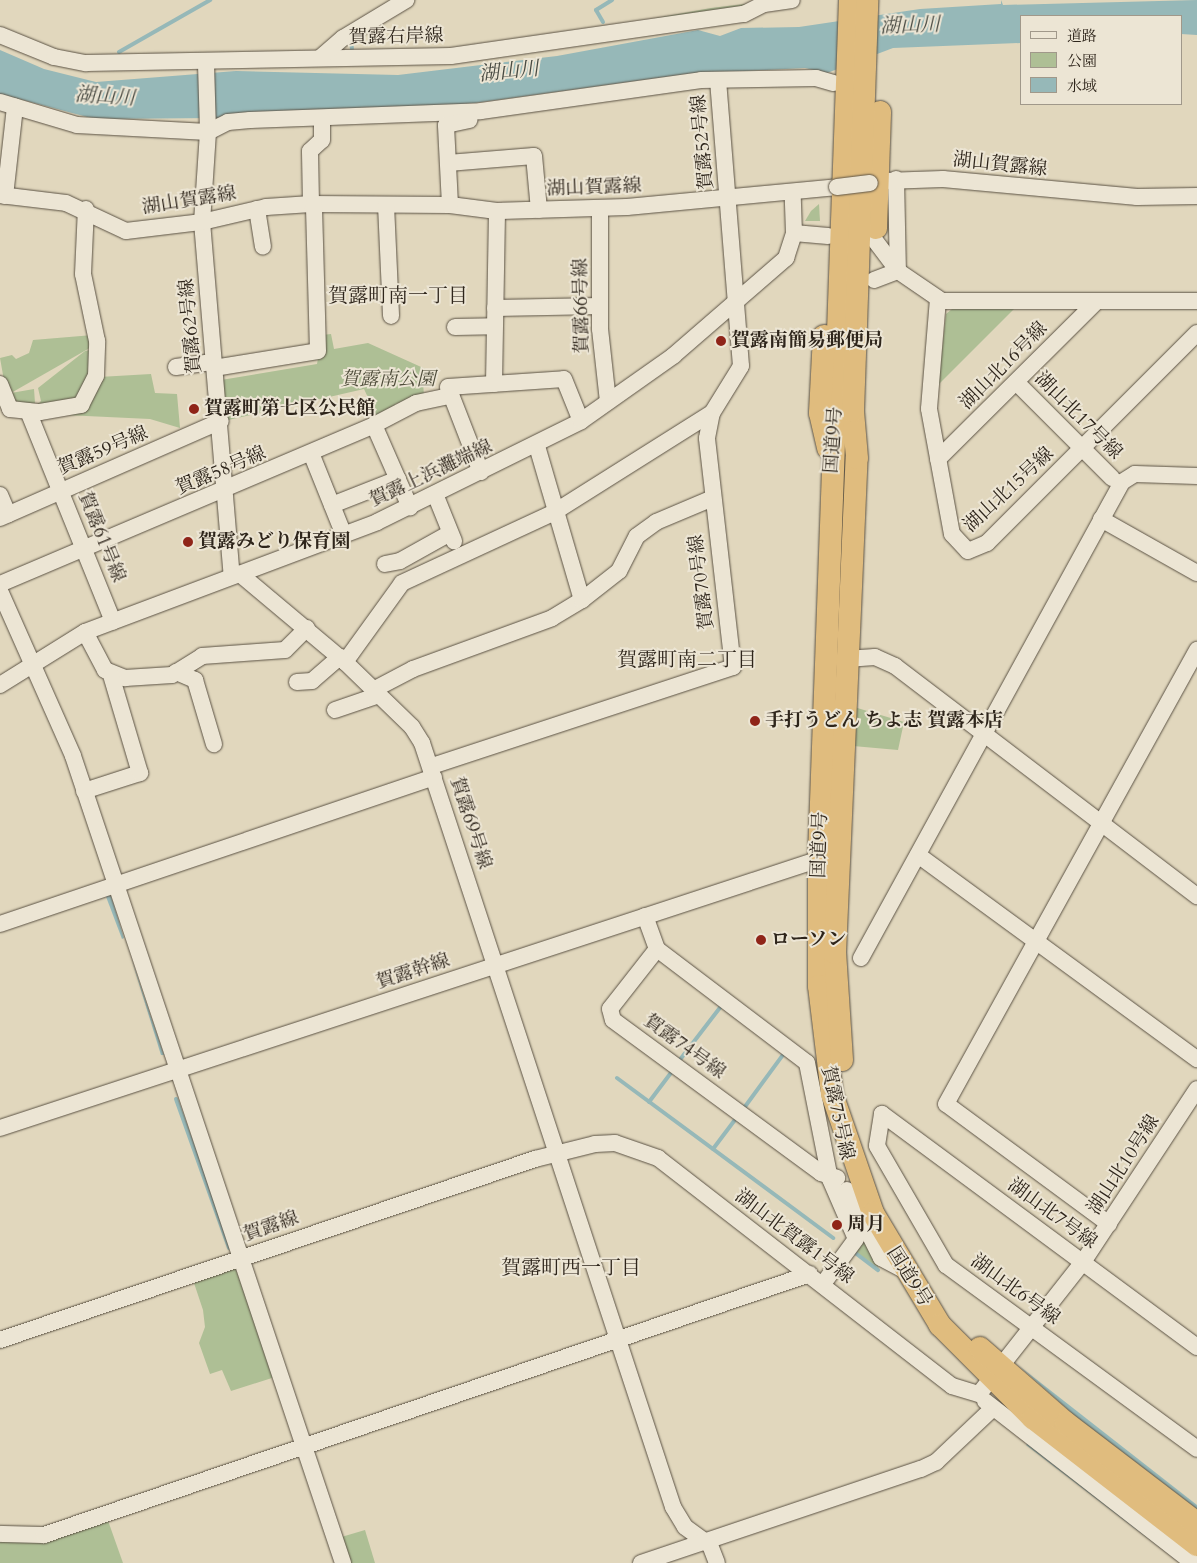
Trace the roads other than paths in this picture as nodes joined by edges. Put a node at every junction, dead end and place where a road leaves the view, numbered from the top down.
1 (406, 0) edge
2 (792, 0) edge
3 (837, 0) edge
4 (850, 0) edge
5 (867, 0) edge
6 (882, 0) edge
7 (0, 35) edge
8 (322, 58) junction
9 (206, 68) junction
10 (852, 78) junction
11 (718, 80) junction
12 (8, 105) edge
13 (481, 111) junction
14 (322, 120) junction
15 (208, 132) junction
16 (448, 163) junction
17 (882, 182) junction
18 (834, 188) junction
19 (794, 195) junction
20 (2, 196) edge
21 (1197, 196) edge
22 (728, 199) junction
23 (313, 204) junction
24 (386, 205) junction
25 (450, 205) junction
26 (600, 208) junction
27 (86, 209) junction
28 (258, 209) junction
29 (539, 210) junction
30 (498, 211) junction
31 (202, 222) junction
32 (794, 233) junction
33 (828, 236) junction
34 (875, 240) junction
35 (263, 247) dead end
36 (898, 271) junction
37 (874, 280) junction
38 (938, 299) junction
39 (1098, 301) junction
40 (1197, 301) edge
41 (736, 305) junction
42 (600, 306) junction
43 (495, 308) junction
44 (391, 316) dead end
45 (494, 326) junction
46 (455, 327) dead end
47 (1197, 333) edge
48 (214, 365) junction
49 (176, 367) dead end
50 (1016, 382) junction
51 (0, 384) edge
52 (494, 384) junction
53 (450, 396) junction
54 (608, 402) junction
55 (28, 411) junction
56 (712, 413) junction
57 (221, 421) junction
58 (581, 421) junction
59 (374, 425) junction
60 (537, 446) junction
61 (1082, 448) junction
62 (311, 453) junction
63 (857, 458) junction
64 (938, 459) junction
65 (831, 461) junction
66 (481, 472) junction
67 (1197, 476) edge
68 (1112, 478) dead end
69 (398, 480) junction
70 (60, 491) junction
71 (225, 492) junction
72 (435, 494) junction
73 (0, 495) edge
74 (713, 498) junction
75 (332, 505) junction
76 (410, 507) junction
77 (553, 512) junction
78 (4, 516) edge
79 (1101, 519) junction
80 (450, 533) junction
81 (344, 535) junction
82 (85, 549) junction
83 (462, 555) junction
84 (385, 564) dead end
85 (1197, 573) edge
86 (236, 575) junction
87 (0, 584) edge
88 (0, 591) edge
89 (582, 600) junction
90 (113, 621) junction
91 (307, 628) junction
92 (86, 632) junction
93 (1197, 650) edge
94 (846, 659) junction
95 (343, 660) junction
96 (30, 666) junction
97 (176, 672) junction
98 (111, 675) junction
99 (297, 682) dead end
100 (0, 685) edge
101 (376, 693) junction
102 (335, 710) dead end
103 (983, 735) junction
104 (214, 744) dead end
105 (433, 771) junction
106 (84, 791) junction
107 (1101, 824) junction
108 (918, 855) junction
109 (828, 856) junction
110 (115, 884) junction
111 (1197, 896) edge
112 (645, 916) junction
113 (0, 924) edge
114 (1036, 941) junction
115 (657, 949) junction
116 (861, 958) dead end
117 (495, 966) junction
118 (1197, 1059) edge
119 (177, 1071) junction
120 (1197, 1089) edge
121 (837, 1111) junction
122 (882, 1114) joint
123 (0, 1128) edge
124 (555, 1152) junction
125 (836, 1178) junction
126 (855, 1222) junction
127 (1109, 1224) junction
128 (241, 1258) junction
129 (1083, 1262) junction
130 (902, 1269) junction
131 (817, 1279) junction
132 (1034, 1328) junction
133 (0, 1340) edge
134 (620, 1341) junction
135 (1197, 1347) edge
136 (991, 1381) junction
137 (992, 1409) junction
138 (305, 1446) junction
139 (1197, 1449) edge
140 (1197, 1522) edge
141 (0, 1534) edge
142 (702, 1542) junction
143 (1197, 1544) edge
144 (343, 1563) edge
145 (640, 1563) edge
146 (717, 1563) edge
147 (1193, 1563) edge

1 - 8 street
2 - 8 street, 賀露右岸線
3 - 10 highway
4 - 10 highway, 国道9号
5 - 10 highway, 国道9号
6 - 10 highway
7 - 9 street, 賀露右岸線
8 - 9 street, 賀露右岸線
9 - 15 street, 賀露62号線
10 - 11 street
10 - 17 highway
10 - 18 highway
10 - 63 highway, 国道9号
10 - 65 highway, 国道9号
11 - 13 street
11 - 22 street, 賀露52号線
12 - 15 street
12 - 20 street
13 - 14 street
13 - 16 street
14 - 15 street
14 - 23 street
15 - 31 street, 賀露62号線
16 - 25 street
16 - 29 street
17 - 18 street, 湖山賀露線, bridge
17 - 21 street, 湖山賀露線
17 - 34 highway
17 - 36 street
18 - 19 street, 湖山賀露線
18 - 33 highway
19 - 22 street, 湖山賀露線
19 - 32 street, 賀露上浜灘端線
20 - 27 street, 湖山賀露線
22 - 26 street, 湖山賀露線
22 - 41 street, 賀露52号線
23 - 24 street, 湖山賀露線
23 - 28 street, 湖山賀露線
23 - 48 street
24 - 25 street, 湖山賀露線
24 - 44 street
25 - 30 street, 湖山賀露線
26 - 29 street, 湖山賀露線
26 - 42 street, 賀露66号線
27 - 31 street, 湖山賀露線
27 - 55 street
28 - 31 street, 湖山賀露線
28 - 35 street
29 - 30 street, 湖山賀露線
30 - 43 street
31 - 48 street, 賀露62号線
32 - 33 street
32 - 41 street, 賀露上浜灘端線
33 - 65 highway
34 - 36 street
34 - 37 highway
36 - 37 street
36 - 38 street
37 - 63 highway
38 - 39 street
38 - 64 street, 湖山北15号線
39 - 40 street
39 - 50 street, 湖山北16号線
41 - 54 street, 賀露上浜灘端線
41 - 56 street, 賀露70号線
42 - 43 street
42 - 54 street, 賀露66号線
43 - 45 street
45 - 46 street
45 - 52 street
47 - 61 street, 湖山北15号線
48 - 49 street
48 - 57 street, 賀露62号線
50 - 61 street, 湖山北17号線
50 - 64 street, 湖山北16号線
51 - 55 street
52 - 53 street
52 - 58 street
53 - 59 street, 賀露58号線
53 - 66 street
54 - 58 street, 賀露上浜灘端線
55 - 70 street, 賀露61号線
56 - 74 street, 賀露70号線
56 - 77 street
57 - 70 street, 賀露59号線
57 - 71 street, 賀露62号線
58 - 60 street, 賀露上浜灘端線
59 - 62 street, 賀露58号線
59 - 69 street
60 - 66 street, 賀露上浜灘端線
60 - 77 street
61 - 64 street, 湖山北15号線
61 - 68 street, 湖山北17号線
62 - 71 street, 賀露58号線
62 - 75 street
63 - 94 highway, 国道9号
65 - 109 highway, 国道9号
66 - 72 street, 賀露上浜灘端線
67 - 79 street
69 - 75 street
69 - 76 street
70 - 78 street, 賀露59号線
70 - 82 street, 賀露61号線
71 - 82 street, 賀露58号線
71 - 86 street, 賀露62号線
72 - 76 street, 賀露上浜灘端線
72 - 80 street
73 - 78 street
74 - 89 street
74 - 105 street, 賀露70号線
75 - 81 street
76 - 81 street, 賀露上浜灘端線
77 - 83 street
77 - 89 street
79 - 85 street
79 - 103 street
80 - 83 street
80 - 84 street
81 - 86 street, 賀露上浜灘端線
82 - 87 street, 賀露58号線
82 - 90 street, 賀露61号線
83 - 95 street
86 - 90 street, 賀露上浜灘端線
86 - 91 street, 賀露69号線
88 - 96 street
89 - 101 street
90 - 92 street, 賀露上浜灘端線
91 - 95 street, 賀露69号線
91 - 97 street
92 - 96 street, 賀露上浜灘端線
92 - 98 street
93 - 107 street
94 - 103 street
94 - 109 highway, 国道9号
95 - 99 street
95 - 101 street, 賀露69号線
96 - 100 street, 賀露上浜灘端線
96 - 106 street
97 - 98 street
97 - 104 street
98 - 106 street
101 - 102 street
101 - 105 street, 賀露69号線
103 - 107 street
103 - 108 street
105 - 110 street
105 - 117 street, 賀露69号線
106 - 110 street
107 - 111 street
107 - 114 street
108 - 114 street
108 - 116 street
109 - 112 street, 賀露幹線
109 - 121 highway, 国道9号
109 - 136 highway, 国道9号
110 - 113 street
110 - 119 street
112 - 115 street
112 - 117 street, 賀露幹線
114 - 118 street
114 - 127 street
115 - 125 street, 賀露75号線
115 - 125 street, 賀露74号線
117 - 119 street, 賀露幹線
117 - 124 street, 賀露69号線
119 - 123 street, 賀露幹線
119 - 128 street
120 - 127 street, 湖山北10号線
121 - 125 street
121 - 130 highway, 国道9号
122 - 129 street, 湖山北7号線
122 - 132 street, 湖山北6号線
124 - 128 street, 賀露線
124 - 131 street, 湖山北賀露1号線
124 - 134 street, 賀露69号線
125 - 126 street, 賀露75号線
126 - 130 street
126 - 131 street, 賀露75号線
127 - 129 street, 湖山北10号線
128 - 133 street, 賀露線
128 - 138 street
129 - 132 street, 湖山北10号線
129 - 135 street, 湖山北7号線
130 - 136 highway, 国道9号
131 - 134 street
131 - 136 street, 湖山北賀露1号線
132 - 136 street, 湖山北10号線
132 - 139 street, 湖山北6号線
134 - 138 street
134 - 142 street, 賀露69号線
136 - 137 street
136 - 140 highway, 国道9号
136 - 143 highway, 国道9号
137 - 142 street
137 - 147 street
138 - 141 street
138 - 144 street
142 - 145 street
142 - 146 street, 賀露69号線

